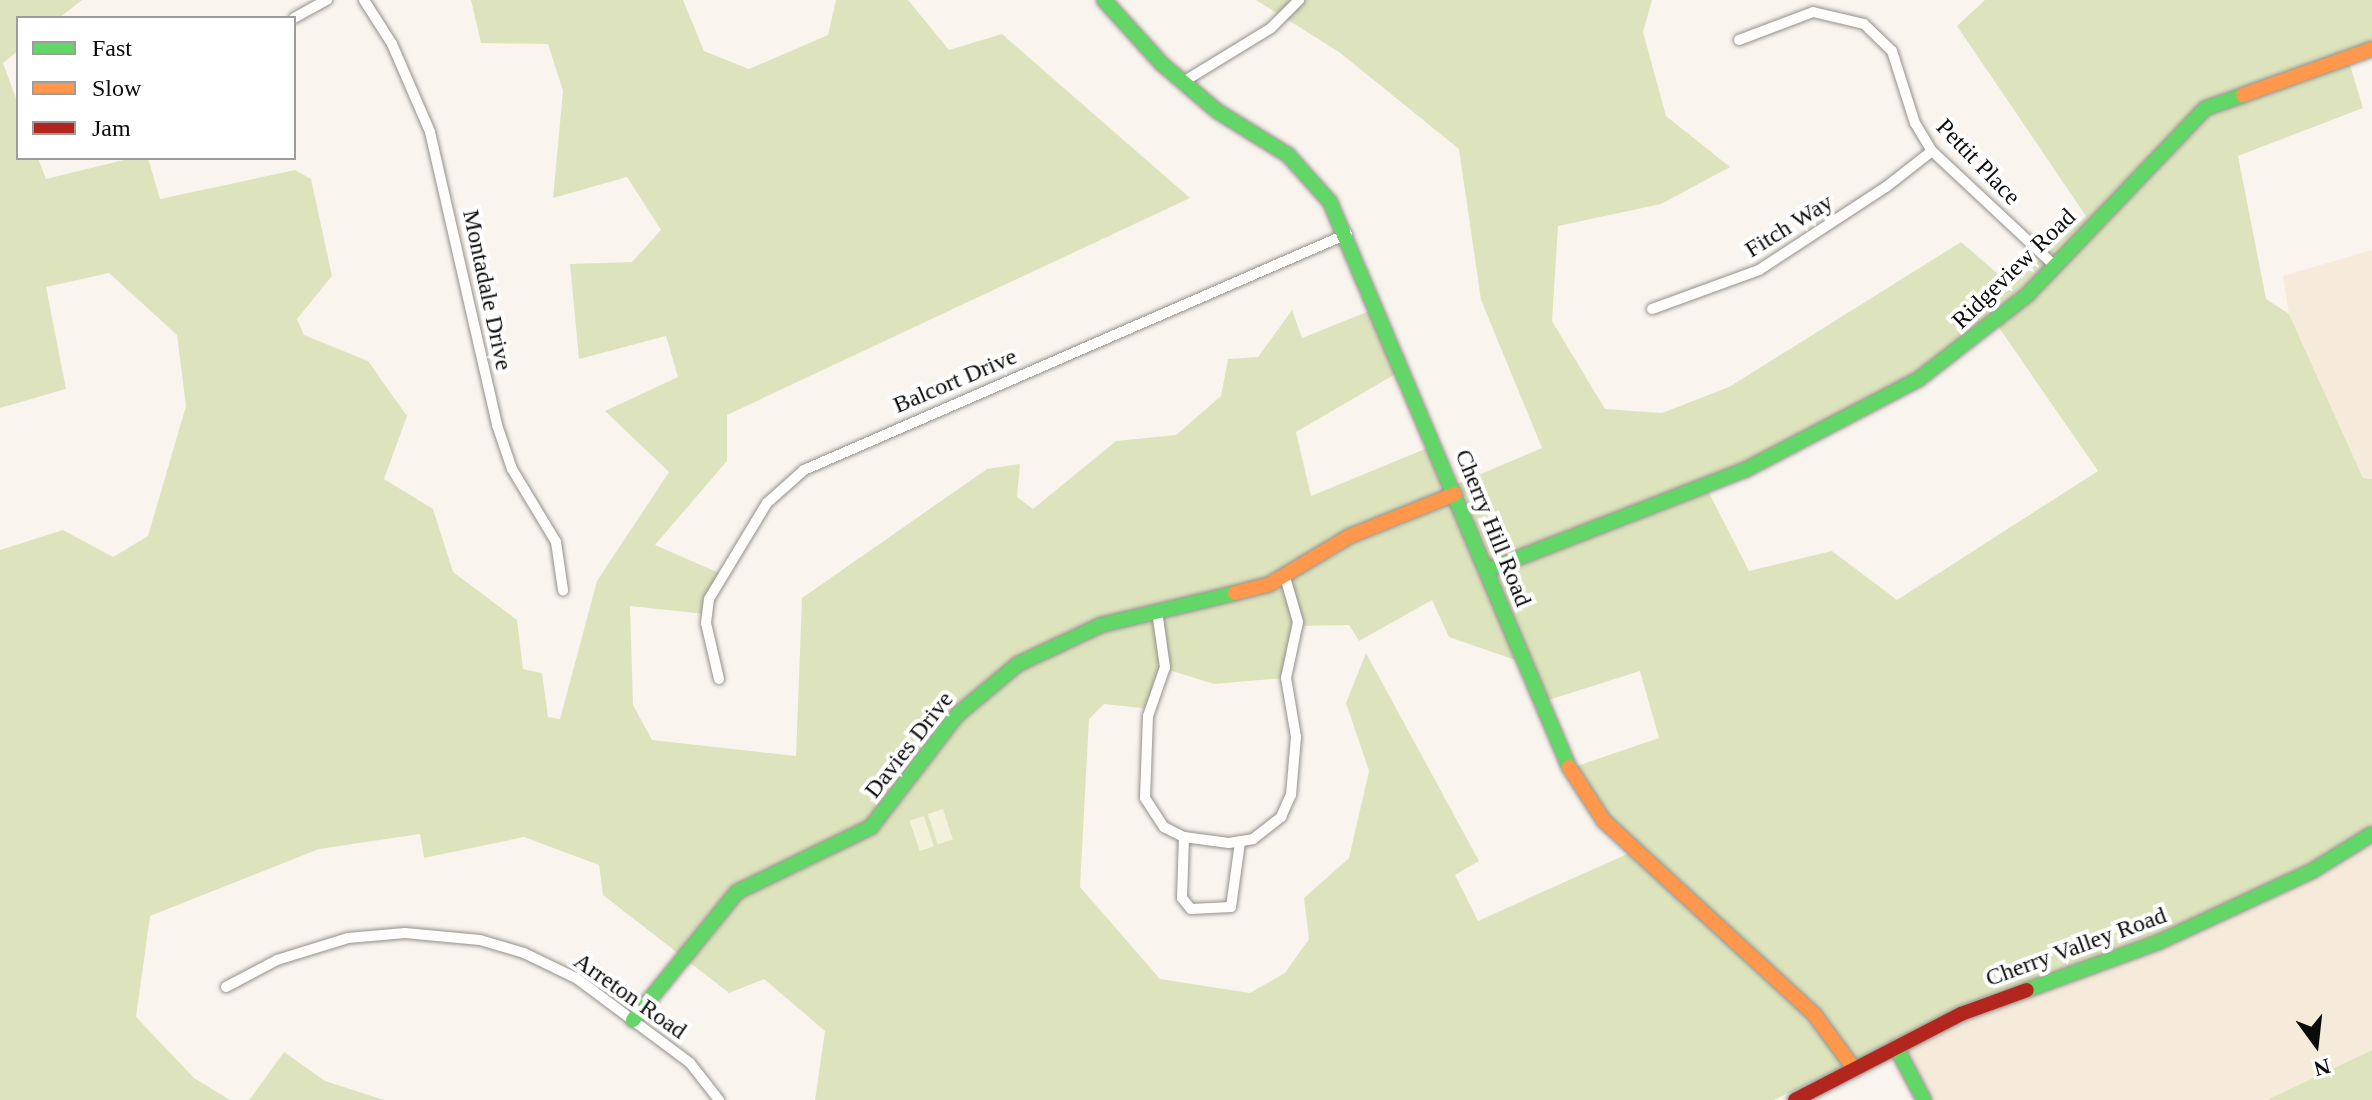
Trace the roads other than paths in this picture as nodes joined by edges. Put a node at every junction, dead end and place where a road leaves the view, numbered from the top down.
1 (327, 0) edge
2 (364, 0) edge
3 (1104, 0) edge
4 (1299, 0) edge
5 (296, 17) edge
6 (1739, 40) dead end
7 (2372, 49) edge
8 (1183, 82) junction
9 (1932, 151) junction
10 (1347, 234) junction
11 (2055, 266) junction
12 (1652, 309) dead end
13 (1455, 494) junction
14 (1487, 570) junction
15 (1285, 577) junction
16 (563, 590) dead end
17 (1157, 611) junction
18 (719, 679) dead end
19 (2372, 834) edge
20 (1184, 837) junction
21 (1240, 842) junction
22 (226, 987) dead end
23 (633, 1020) junction
24 (1896, 1047) junction
25 (1855, 1070) junction
26 (719, 1100) edge
27 (1795, 1100) edge
28 (1924, 1100) edge

1 - 5 street
2 - 16 street, Montadale Drive
3 - 8 street, Cherry Hill Road
4 - 8 street
6 - 9 street, Pettit Place
7 - 11 street, Ridgeview Road
8 - 10 street, Cherry Hill Road
9 - 11 street, Pettit Place
9 - 12 street, Fitch Way
10 - 13 street, Cherry Hill Road
10 - 18 street, Balcort Drive
11 - 14 street, Ridgeview Road
13 - 14 street, Cherry Hill Road
13 - 15 street, Davies Drive
14 - 25 street, Cherry Hill Road
15 - 17 street, Davies Drive
15 - 21 street
17 - 20 street
17 - 23 street, Davies Drive
19 - 24 street, Cherry Valley Road
20 - 21 street
20 - 21 street
22 - 23 street, Arreton Road
23 - 26 street, Arreton Road
24 - 25 street, Cherry Valley Road
24 - 28 street
25 - 27 street, Cherry Valley Road

